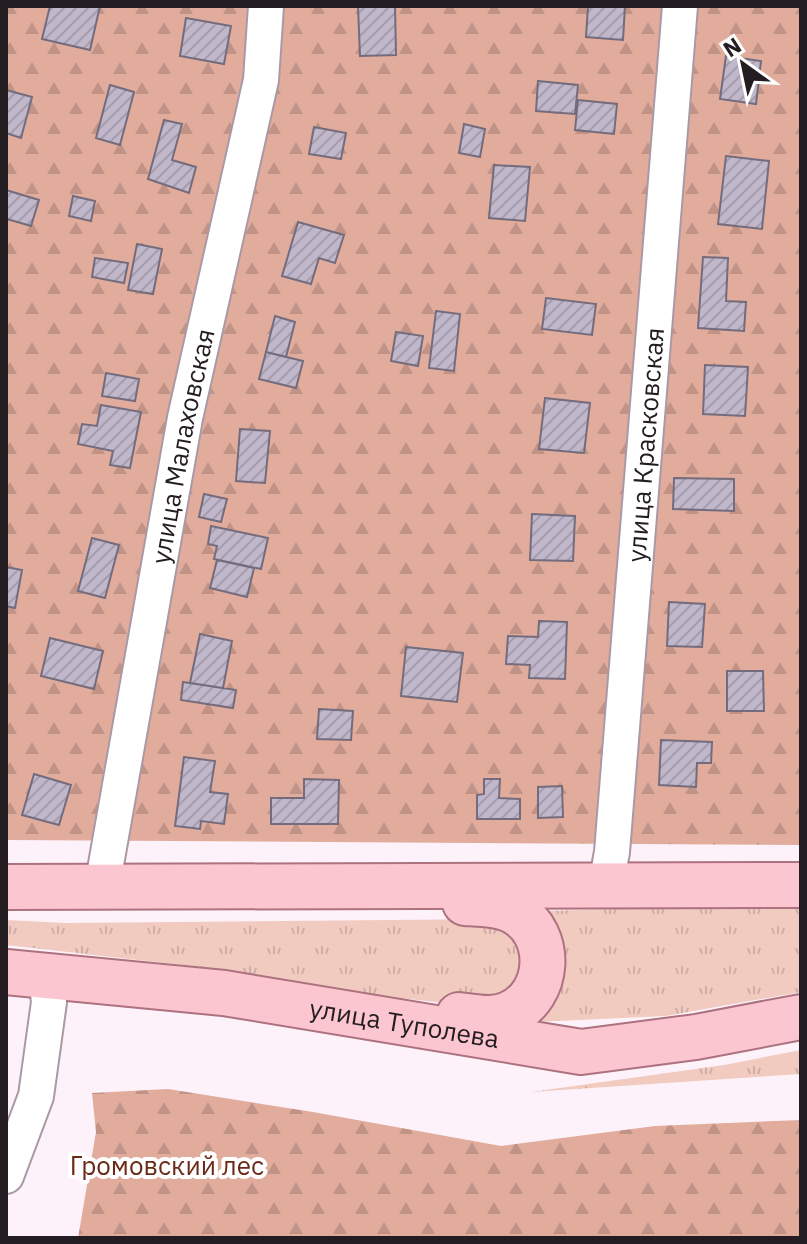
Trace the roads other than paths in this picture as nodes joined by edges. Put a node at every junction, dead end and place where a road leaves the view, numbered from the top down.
1 (266, 6) edge
2 (680, 6) edge
3 (606, 885) junction
4 (801, 885) edge
5 (6, 887) edge
6 (102, 887) junction
7 (312, 888) junction
8 (26, 974) edge
9 (224, 993) junction
10 (801, 1017) edge
11 (6, 1176) edge

1 - 6 street, улица Малаховская
2 - 3 street, улица Красковская
3 - 4 main road
3 - 7 main road
5 - 6 main road
6 - 7 main road
7 - 9 main road
8 - 9 main road, улица Туполева
8 - 11 street
9 - 10 main road, улица Туполева

